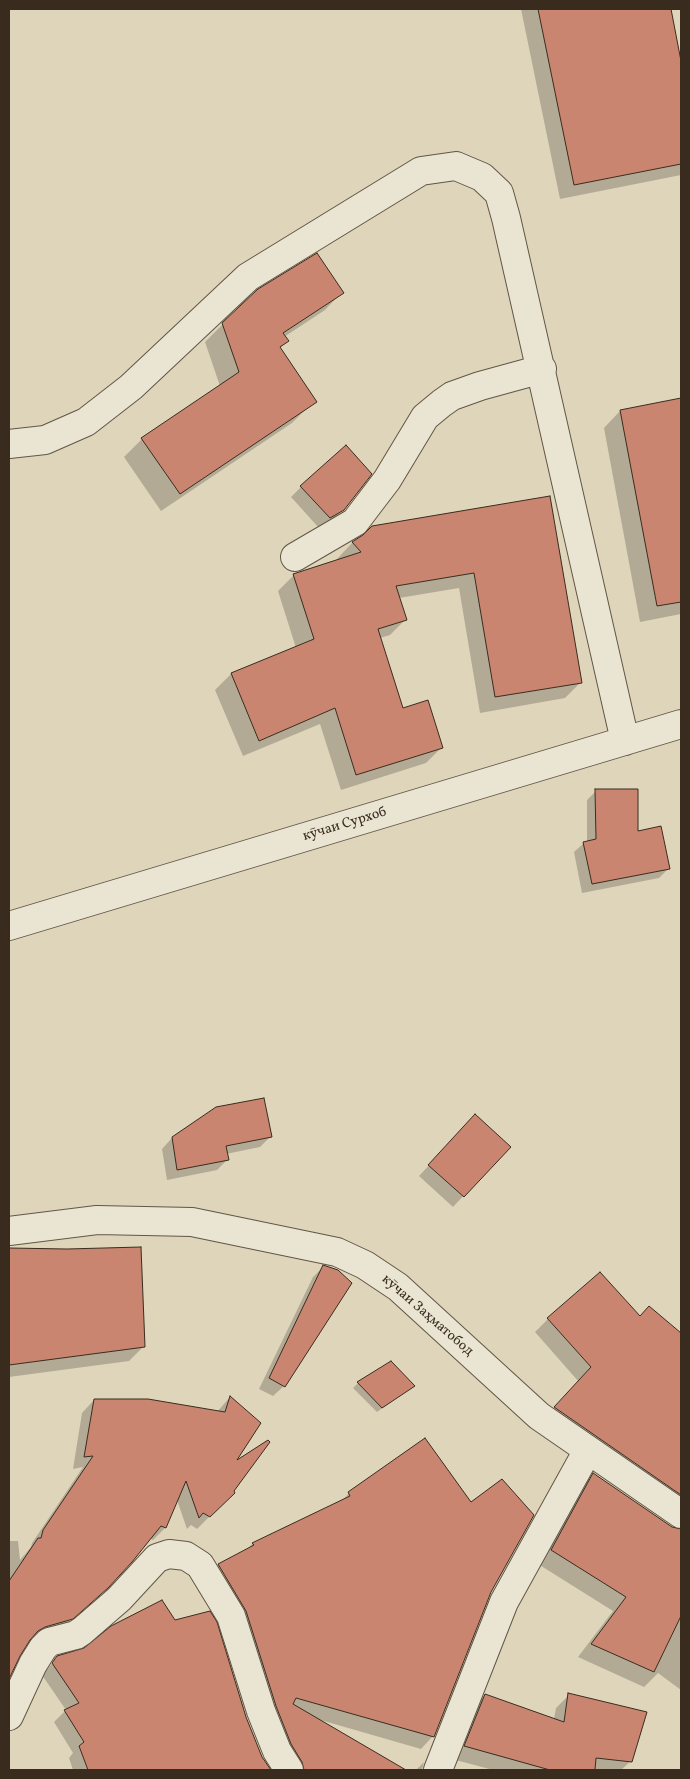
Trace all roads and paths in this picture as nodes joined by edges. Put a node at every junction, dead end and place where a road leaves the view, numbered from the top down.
1 (542, 369) junction
2 (9, 444) edge
3 (295, 557) dead end
4 (681, 724) edge
5 (625, 741) junction
6 (9, 926) edge
7 (9, 1231) edge
8 (588, 1450) junction
9 (681, 1514) edge
10 (9, 1716) edge
11 (289, 1770) edge
12 (438, 1770) edge

1 - 2 street
1 - 3 street
1 - 5 street
4 - 5 street, кӯчаи Сурхоб
5 - 6 street, кӯчаи Сурхоб
7 - 8 street, кӯчаи Заҳматобод
8 - 9 street, кӯчаи Заҳматобод
8 - 12 street
10 - 11 street

